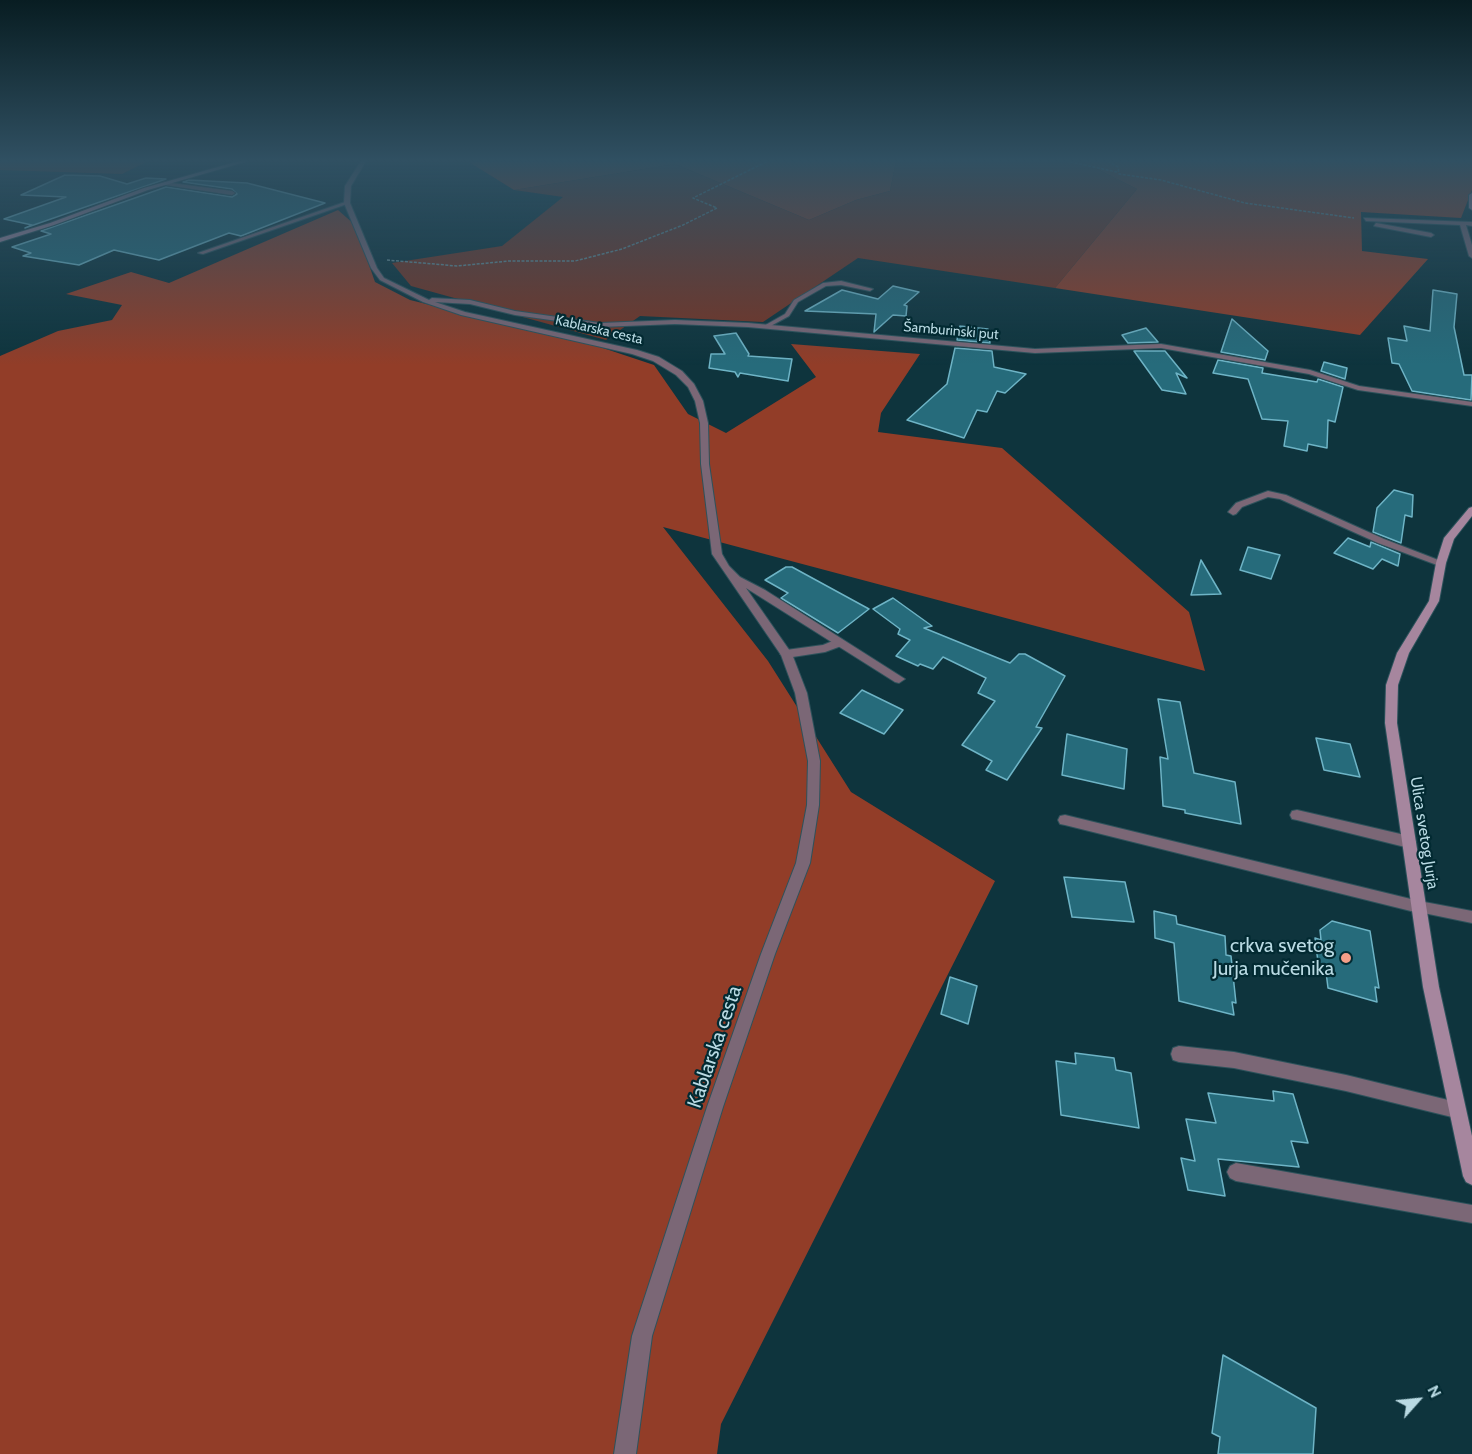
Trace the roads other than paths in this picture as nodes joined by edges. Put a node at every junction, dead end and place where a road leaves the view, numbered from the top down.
1 (32, 229) edge
2 (270, 229) edge
3 (358, 229) edge
4 (1390, 229) edge
5 (1464, 229) edge
6 (1431, 235) dead end
7 (0, 240) edge
8 (201, 253) dead end
9 (1472, 256) edge
10 (870, 289) dead end
11 (425, 301) junction
12 (765, 327) junction
13 (1472, 404) edge
14 (1472, 510) edge
15 (1233, 512) dead end
16 (1441, 563) junction
17 (736, 579) junction
18 (840, 642) junction
19 (786, 654) junction
20 (899, 679) dead end
21 (1297, 815) dead end
22 (1065, 820) dead end
23 (1409, 842) junction
24 (1419, 907) junction
25 (1472, 917) edge
26 (1179, 1054) dead end
27 (1456, 1110) junction
28 (1236, 1172) dead end
29 (1472, 1176) edge
30 (1472, 1214) edge
31 (625, 1454) edge

1 - 7 main road
2 - 8 street
3 - 11 street, Kablarska cesta
4 - 6 street
5 - 9 street
10 - 12 street
11 - 12 street, Šamburinski put
11 - 17 street, Kablarska cesta
12 - 13 street, Šamburinski put
14 - 16 main road, Ulica svetog Jurja
15 - 16 street
16 - 23 main road, Ulica svetog Jurja
17 - 18 street, Kablarska cesta
17 - 19 street, Kablarska cesta
18 - 19 street
18 - 20 street, Kablarska cesta
19 - 31 street, Kablarska cesta
21 - 23 street
22 - 24 street
23 - 24 main road, Ulica svetog Jurja
24 - 25 street
24 - 27 main road, Ulica svetog Jurja
26 - 27 street
27 - 29 main road, Ulica svetog Jurja
28 - 30 street

